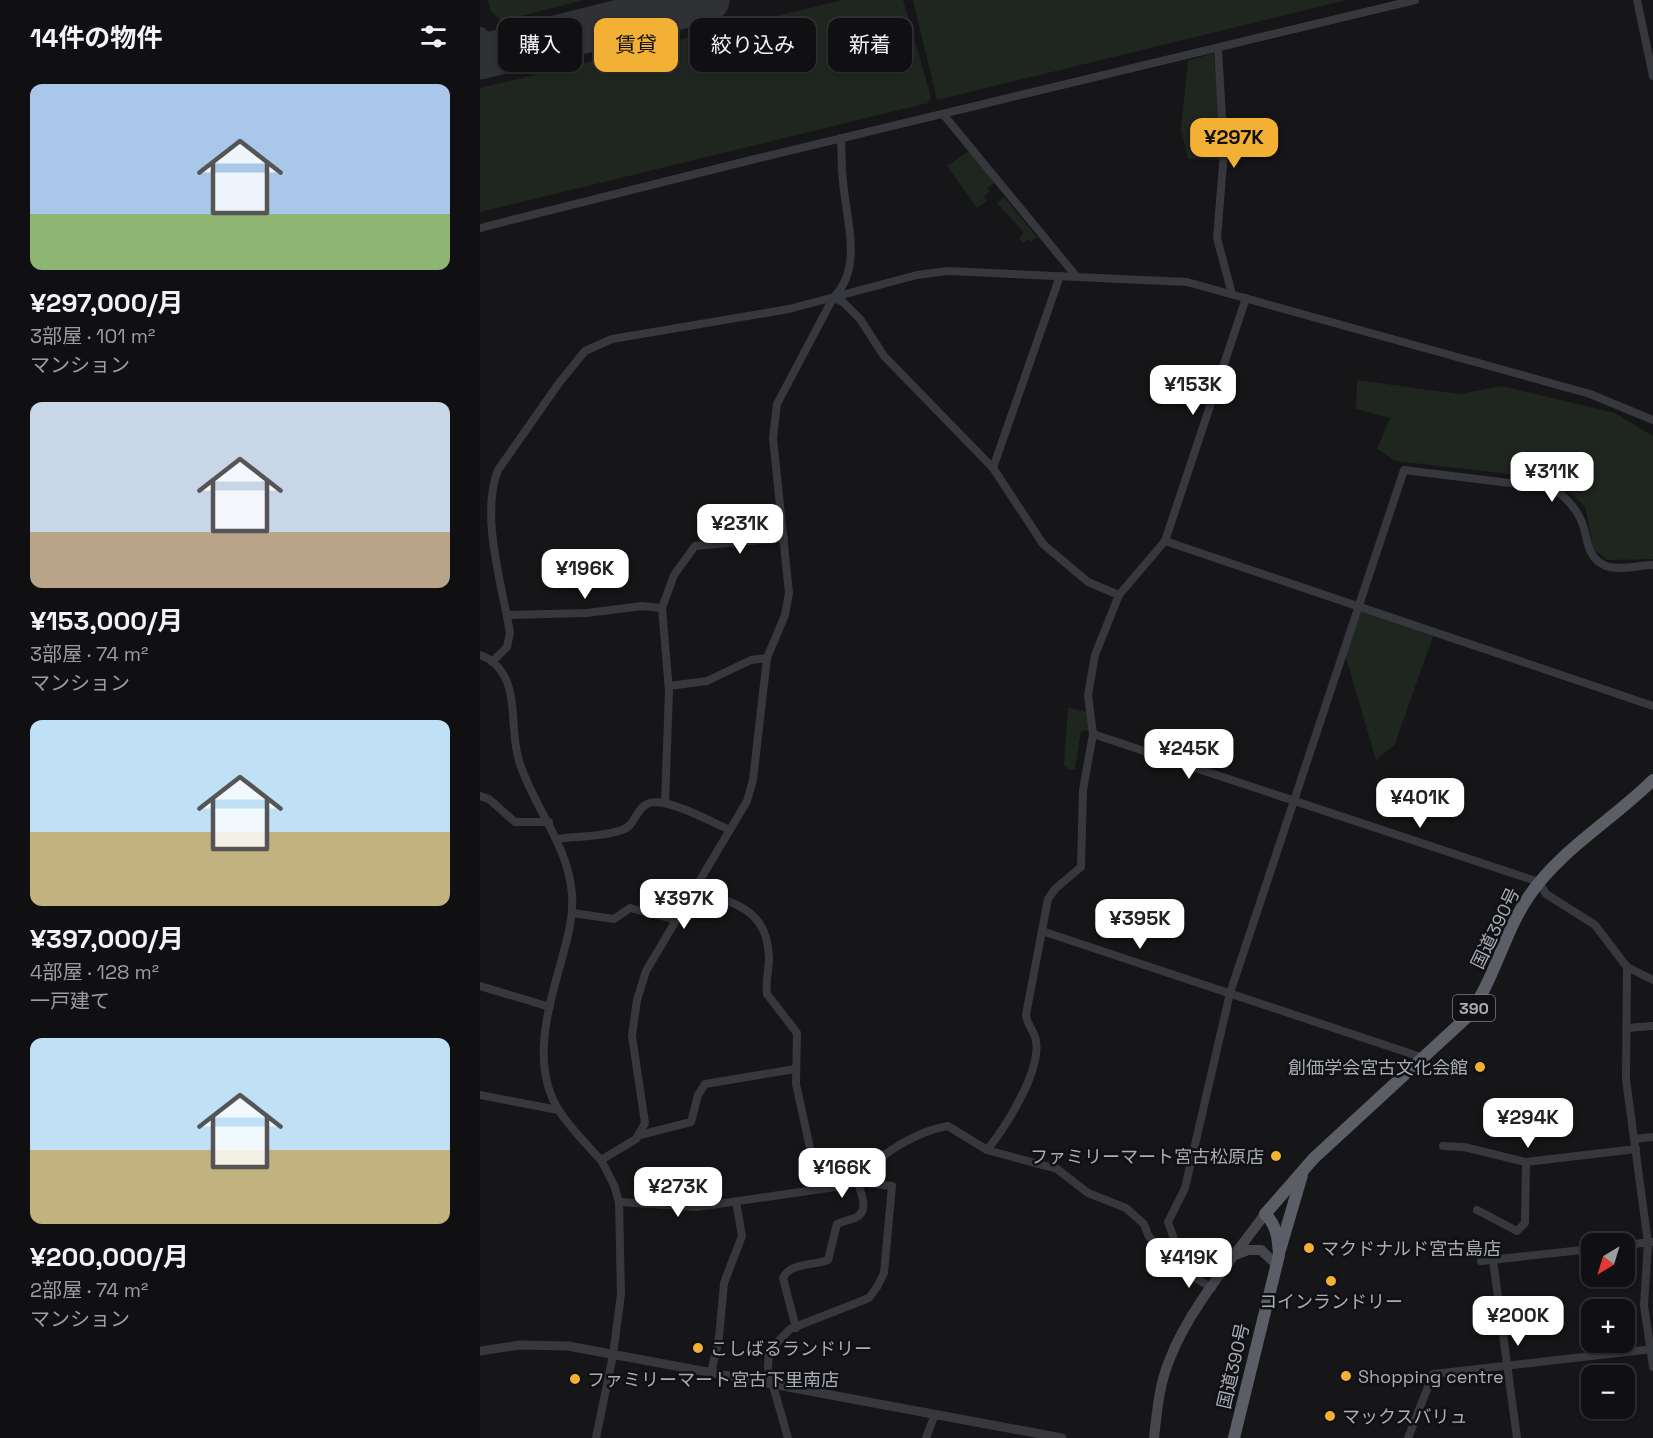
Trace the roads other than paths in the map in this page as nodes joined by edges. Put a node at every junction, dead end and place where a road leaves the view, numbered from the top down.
1 (1415, 0) edge
2 (1637, 0) edge
3 (1218, 48) junction
4 (1653, 76) edge
5 (944, 114) junction
6 (841, 138) junction
7 (480, 228) edge
8 (1060, 276) junction
9 (1076, 276) junction
10 (1232, 294) junction
11 (833, 298) junction
12 (1246, 298) junction
13 (1653, 420) edge
14 (993, 468) junction
15 (784, 538) junction
16 (1165, 541) junction
17 (1653, 565) edge
18 (1119, 595) junction
19 (1358, 607) junction
20 (662, 608) junction
21 (507, 615) junction
22 (480, 655) edge
23 (767, 658) junction
24 (492, 662) junction
25 (669, 686) junction
26 (1653, 706) edge
27 (1093, 734) junction
28 (1653, 780) edge
29 (480, 796) edge
30 (1294, 801) junction
31 (665, 803) junction
32 (549, 822) junction
33 (730, 830) junction
34 (558, 839) junction
35 (1539, 882) junction
36 (695, 888) junction
37 (572, 913) junction
38 (675, 920) junction
39 (1042, 931) junction
40 (1627, 967) junction
41 (1653, 980) edge
42 (480, 986) edge
43 (1230, 993) junction
44 (550, 1008) junction
45 (1653, 1026) edge
46 (1627, 1028) junction
47 (1424, 1058) junction
48 (795, 1069) junction
49 (480, 1095) edge
50 (558, 1110) junction
51 (640, 1135) junction
52 (1653, 1137) edge
53 (1635, 1139) junction
54 (1443, 1146) dead end
55 (1636, 1149) junction
56 (987, 1150) junction
57 (602, 1160) junction
58 (1526, 1162) junction
59 (1306, 1166) junction
60 (858, 1180) junction
61 (819, 1189) junction
62 (619, 1202) junction
63 (736, 1202) junction
64 (1477, 1210) dead end
65 (1265, 1215) junction
66 (1650, 1242) edge
67 (1635, 1244) edge
68 (1581, 1250) edge
69 (1235, 1255) junction
70 (1277, 1259) junction
71 (1493, 1260) junction
72 (1481, 1261) dead end
73 (1178, 1268) junction
74 (1212, 1288) junction
75 (796, 1328) junction
76 (1652, 1349) edge
77 (480, 1351) edge
78 (613, 1355) junction
79 (1508, 1365) junction
80 (1653, 1367) edge
81 (711, 1373) junction
82 (772, 1384) junction
83 (935, 1414) junction
84 (596, 1438) edge
85 (788, 1438) edge
86 (926, 1438) edge
87 (1062, 1438) edge
88 (1154, 1438) edge
89 (1234, 1438) edge
90 (1408, 1438) edge
91 (1517, 1438) edge

1 - 3 street
2 - 4 street
3 - 5 street
3 - 10 street
5 - 6 street
5 - 9 street
6 - 7 street
6 - 11 street
8 - 9 street
8 - 11 street
8 - 14 street
9 - 10 street
10 - 12 street
11 - 14 street
11 - 15 street
11 - 21 street
12 - 13 street
12 - 16 street
14 - 18 street
15 - 20 street
15 - 23 street
16 - 18 street
16 - 19 street
17 - 19 street
18 - 27 street
19 - 26 street
19 - 30 street
20 - 21 street
20 - 25 street
21 - 24 street
22 - 24 street
23 - 25 street
23 - 33 street
24 - 32 street
25 - 31 street
27 - 30 street
27 - 39 street
28 - 35 highway, 国道390号 / 390
29 - 32 street
30 - 35 street
30 - 43 street
31 - 33 street
31 - 34 street
32 - 34 street
33 - 36 street
34 - 37 street
35 - 40 street
35 - 47 highway, 国道390号 / 390
36 - 38 street
36 - 48 street
37 - 38 street
37 - 44 street
38 - 51 street
39 - 43 street
39 - 56 street
40 - 41 street
40 - 46 street
42 - 44 street
43 - 47 street
43 - 73 street
44 - 50 street
45 - 46 street
46 - 53 street
47 - 59 highway, 国道390号 / 390
48 - 51 street
48 - 61 street
49 - 50 street
50 - 57 street
51 - 57 street
52 - 53 street
53 - 55 street
54 - 58 street
55 - 58 street
55 - 66 street
56 - 60 street
56 - 73 street
57 - 62 street
58 - 64 street
59 - 65 highway, 国道390号 / 390
59 - 70 highway
60 - 61 street
60 - 75 street
60 - 75 street
61 - 63 street
62 - 63 street
62 - 78 street
63 - 81 street
65 - 69 main road
65 - 70 highway, 国道390号
66 - 67 street
66 - 76 street
68 - 71 street
69 - 70 main road
69 - 74 main road
70 - 89 highway, 国道390号
71 - 72 street
71 - 79 street
73 - 74 street
74 - 88 main road
75 - 82 street
76 - 79 street
76 - 80 street
77 - 78 street
78 - 81 street
78 - 84 street
79 - 90 street
79 - 91 street
81 - 82 street
82 - 83 street
82 - 85 street
83 - 86 street
83 - 87 street

